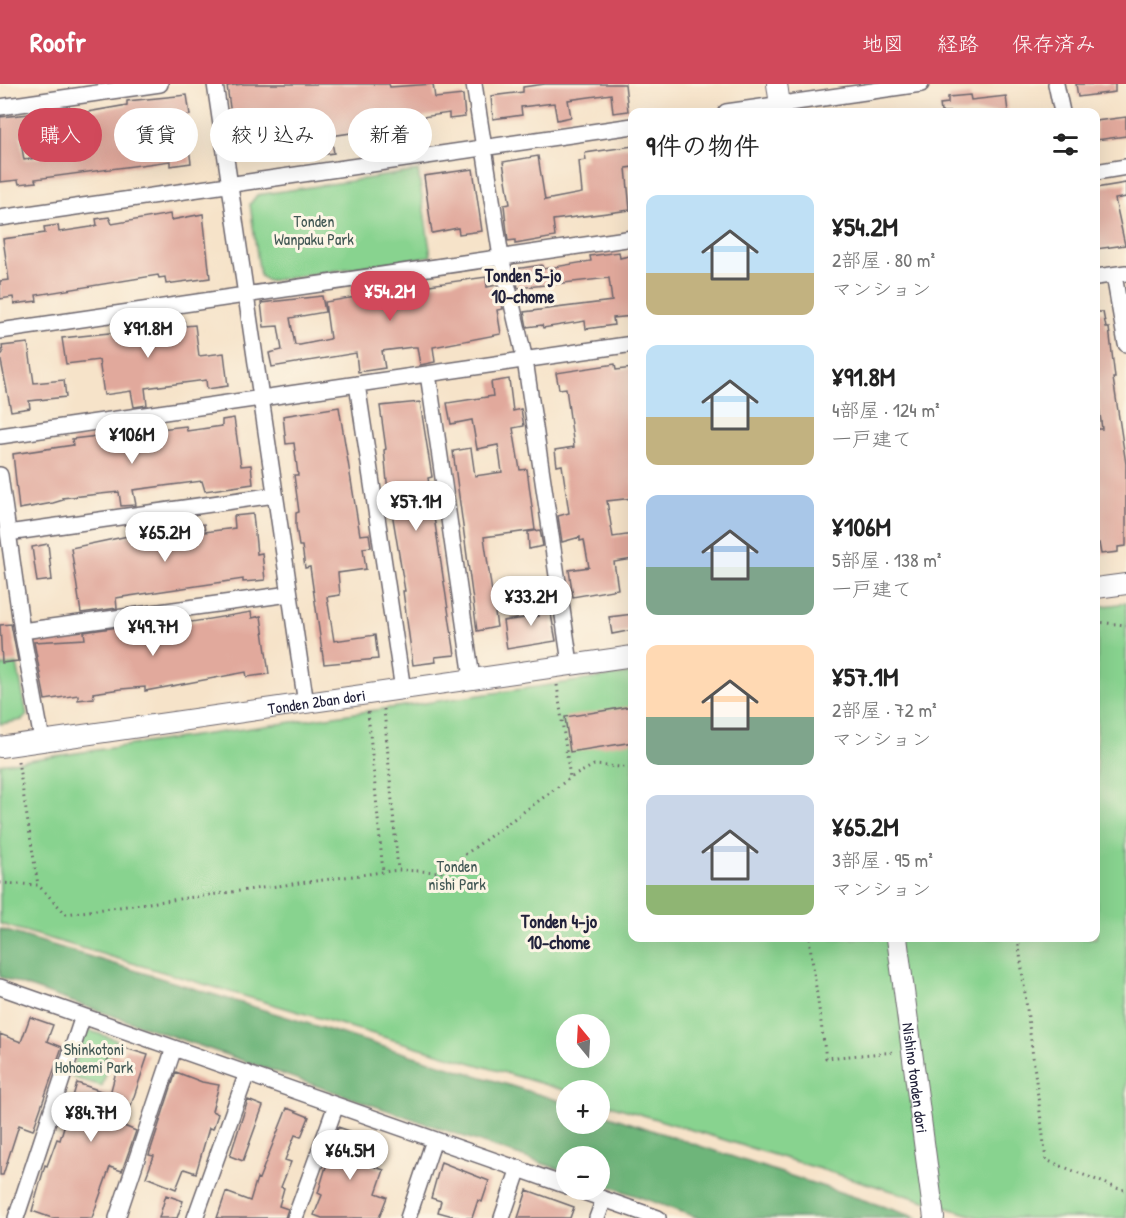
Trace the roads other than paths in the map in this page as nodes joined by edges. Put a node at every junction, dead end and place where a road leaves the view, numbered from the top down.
1 (160, 84) edge
2 (215, 84) edge
3 (474, 84) edge
4 (777, 84) edge
5 (921, 84) edge
6 (1056, 84) edge
7 (0, 107) edge
8 (780, 108) edge
9 (786, 108) edge
10 (1061, 108) edge
11 (628, 127) edge
12 (484, 148) junction
13 (1126, 167) edge
14 (1100, 171) edge
15 (230, 185) junction
16 (0, 218) edge
17 (628, 239) edge
18 (501, 257) junction
19 (1120, 274) edge
20 (1100, 276) edge
21 (245, 294) junction
22 (0, 331) edge
23 (1126, 344) edge
24 (628, 345) edge
25 (525, 360) junction
26 (428, 374) junction
27 (357, 384) junction
28 (260, 398) junction
29 (0, 436) edge
30 (0, 475) edge
31 (274, 495) junction
32 (8, 533) junction
33 (1126, 584) edge
34 (1100, 587) edge
35 (289, 594) junction
36 (22, 631) junction
37 (628, 657) edge
38 (562, 664) junction
39 (471, 678) junction
40 (403, 690) junction
41 (306, 704) junction
42 (42, 740) junction
43 (8, 746) edge
44 (898, 942) edge
45 (0, 987) edge
46 (83, 1016) junction
47 (174, 1048) junction
48 (247, 1073) junction
49 (336, 1105) junction
50 (434, 1140) junction
51 (519, 1168) junction
52 (556, 1182) edge
53 (604, 1200) edge
54 (607, 1200) edge
55 (16, 1218) edge
56 (117, 1218) edge
57 (195, 1218) edge
58 (296, 1218) edge
59 (408, 1218) edge
60 (502, 1218) edge
61 (597, 1218) edge
62 (658, 1218) edge
63 (934, 1218) edge

1 - 7 street
2 - 15 street
3 - 12 street
4 - 8 street
5 - 9 street
6 - 10 street
11 - 12 street
12 - 15 street
12 - 18 street
13 - 14 street
15 - 16 street
15 - 21 street
17 - 18 street
18 - 21 street
18 - 25 street
19 - 20 street
19 - 23 street
21 - 22 street
21 - 28 street
24 - 25 street
25 - 26 street
25 - 38 street
26 - 27 street
26 - 39 street
27 - 28 street
27 - 40 street
28 - 29 street
28 - 31 street
30 - 32 street
31 - 32 street
31 - 35 street
32 - 36 street
33 - 34 street
35 - 36 street
35 - 41 street
36 - 42 street
37 - 38 street, Tonden 2ban dori
38 - 39 street, Tonden 2ban dori
39 - 40 street, Tonden 2ban dori
40 - 41 street, Tonden 2ban dori
41 - 42 street, Tonden 2ban dori
42 - 43 street, Tonden 2ban dori
44 - 63 street, Nishino tonden dori
45 - 46 street
46 - 47 street
46 - 55 street
47 - 48 street
47 - 56 street
48 - 49 street
48 - 57 street
49 - 50 street
49 - 58 street
50 - 51 street
50 - 59 street
51 - 52 street
51 - 60 street
53 - 61 street
54 - 62 street

